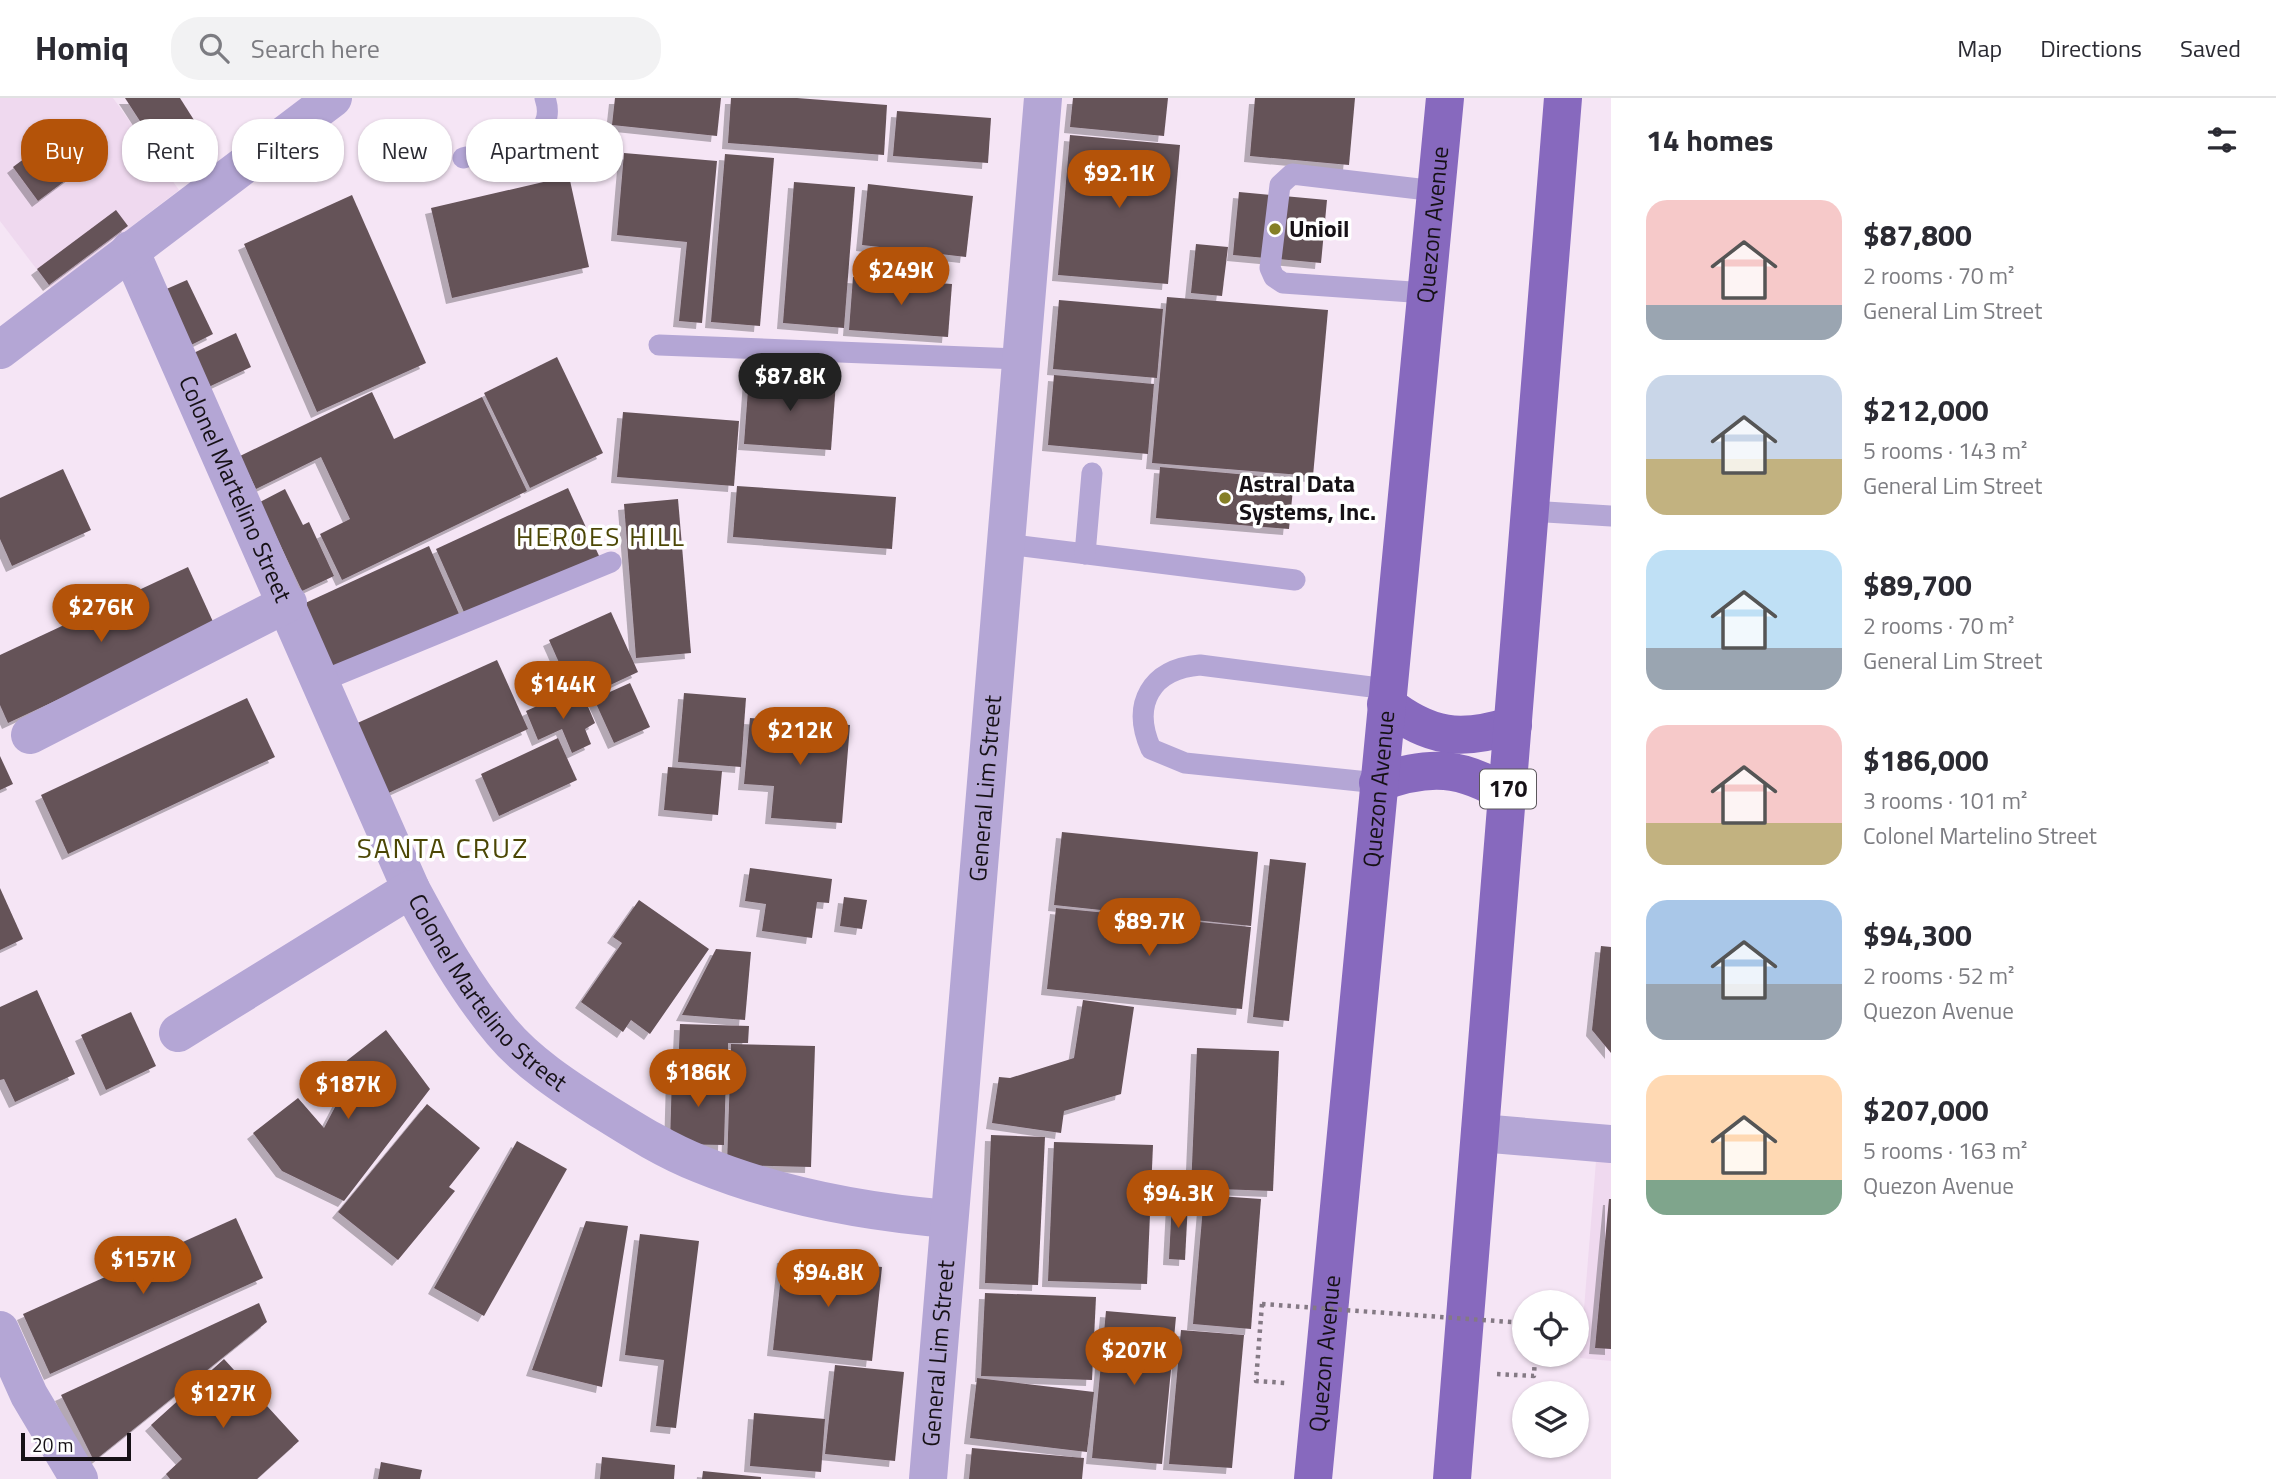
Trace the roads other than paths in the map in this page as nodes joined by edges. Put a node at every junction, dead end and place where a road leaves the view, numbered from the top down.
1 (333, 98) edge
2 (545, 98) edge
3 (1043, 98) edge
4 (1445, 98) edge
5 (1563, 98) edge
6 (463, 158) dead end
7 (1436, 191) junction
8 (130, 250) junction
9 (1426, 293) junction
10 (3, 343) edge
11 (659, 345) dead end
12 (1021, 359) junction
13 (1092, 473) dead end
14 (1530, 511) junction
15 (1611, 516) edge
16 (1006, 544) junction
17 (1085, 554) junction
18 (611, 562) dead end
19 (1294, 580) dead end
20 (288, 603) junction
21 (322, 681) junction
22 (1386, 696) junction
23 (1513, 725) junction
24 (30, 734) dead end
25 (1378, 783) junction
26 (1508, 795) junction
27 (411, 889) junction
28 (178, 1033) dead end
29 (1480, 1133) junction
30 (1611, 1144) edge
31 (948, 1219) junction
32 (0, 1330) edge
33 (79, 1479) edge
34 (928, 1479) edge
35 (1313, 1479) edge
36 (1452, 1479) edge

1 - 8 street
2 - 6 lane
3 - 12 street, General Lim Street
4 - 7 main road, Quezon Avenue
5 - 14 main road, 170
7 - 9 main road, Quezon Avenue
7 - 9 lane
8 - 10 street
8 - 20 street, Colonel Martelino Street
9 - 22 main road, Quezon Avenue
11 - 12 lane
12 - 16 street, General Lim Street
13 - 17 lane
14 - 15 lane
14 - 23 main road, 170
16 - 17 lane
16 - 31 street, General Lim Street
17 - 19 lane
18 - 21 lane
20 - 21 street, Colonel Martelino Street
20 - 24 street
21 - 27 street, Colonel Martelino Street
22 - 23 main road
22 - 25 main road, Quezon Avenue
22 - 25 lane
23 - 26 main road, 170
25 - 26 main road
25 - 35 main road, Quezon Avenue
26 - 29 main road, 170
27 - 28 street
27 - 31 street, Colonel Martelino Street
29 - 30 street
29 - 36 main road, 170
31 - 34 street, General Lim Street
32 - 33 street

